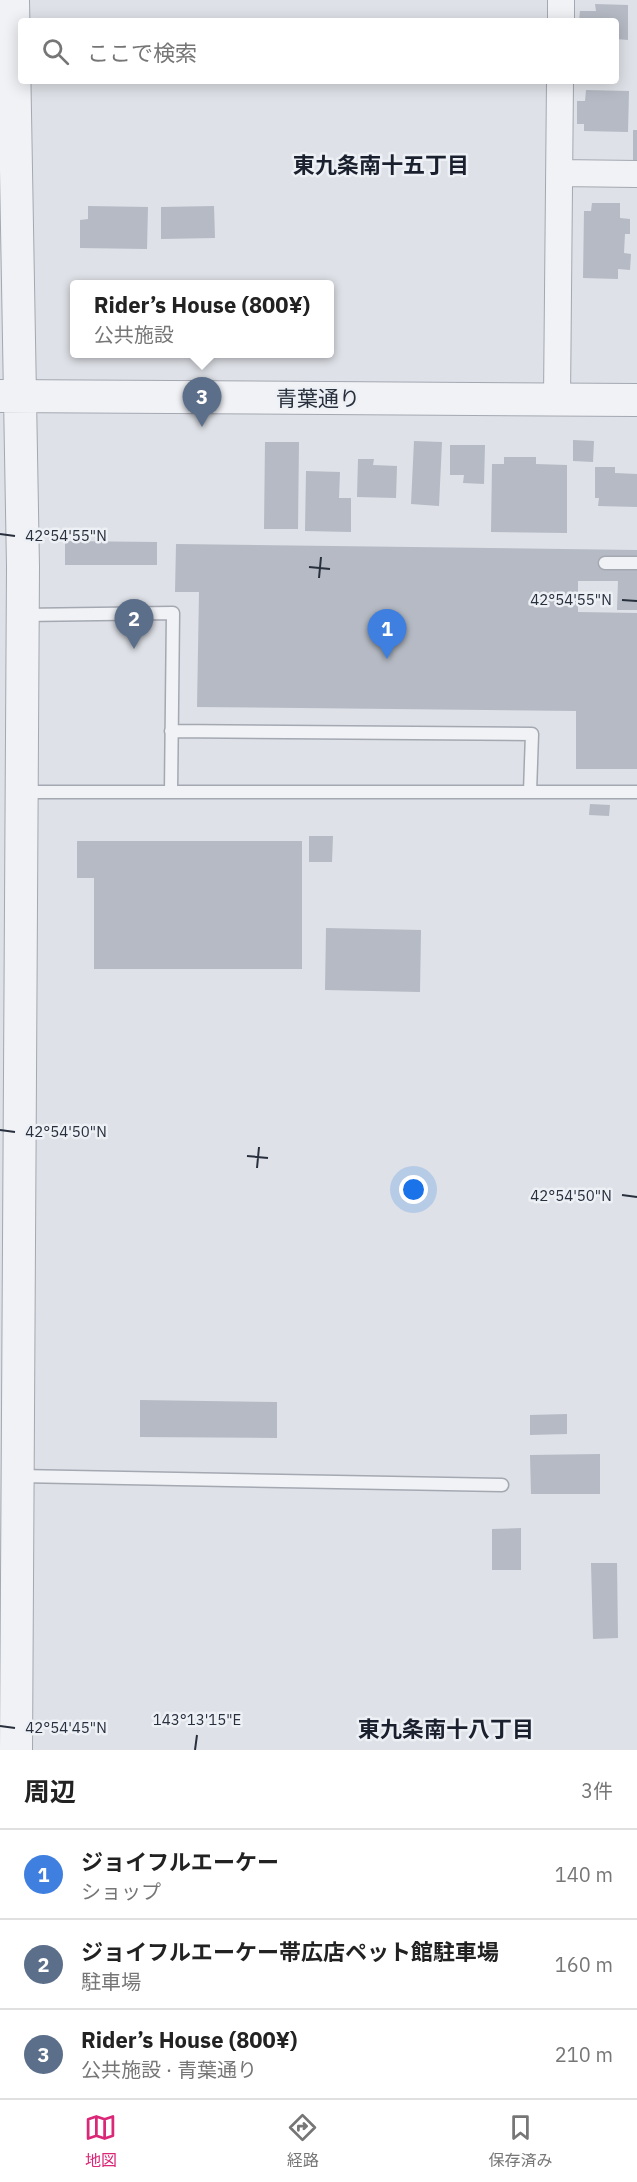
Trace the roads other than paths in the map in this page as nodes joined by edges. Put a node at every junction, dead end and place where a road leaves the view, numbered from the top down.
1 (14, 0) edge
2 (561, 0) edge
3 (561, 18) edge
4 (560, 84) edge
5 (560, 173) junction
6 (637, 174) edge
7 (9, 195) edge
8 (11, 396) edge
9 (557, 399) junction
10 (637, 400) edge
11 (605, 563) dead end
12 (637, 563) edge
13 (22, 615) junction
14 (171, 731) junction
15 (22, 792) junction
16 (171, 792) junction
17 (530, 792) junction
18 (637, 792) edge
19 (18, 1476) junction
20 (502, 1485) dead end
21 (9, 1513) edge
22 (9, 1605) edge
23 (16, 1750) edge

1 - 7 street
2 - 3 street
4 - 5 street
5 - 6 street
5 - 9 street
7 - 8 street
8 - 9 street, 青葉通り
8 - 13 street
9 - 10 street, 青葉通り
11 - 12 lane
13 - 14 lane
13 - 15 street
14 - 16 lane
14 - 17 lane
15 - 16 lane
15 - 19 street
16 - 17 lane
17 - 18 lane
19 - 20 lane
19 - 21 street
21 - 22 street
22 - 23 street

